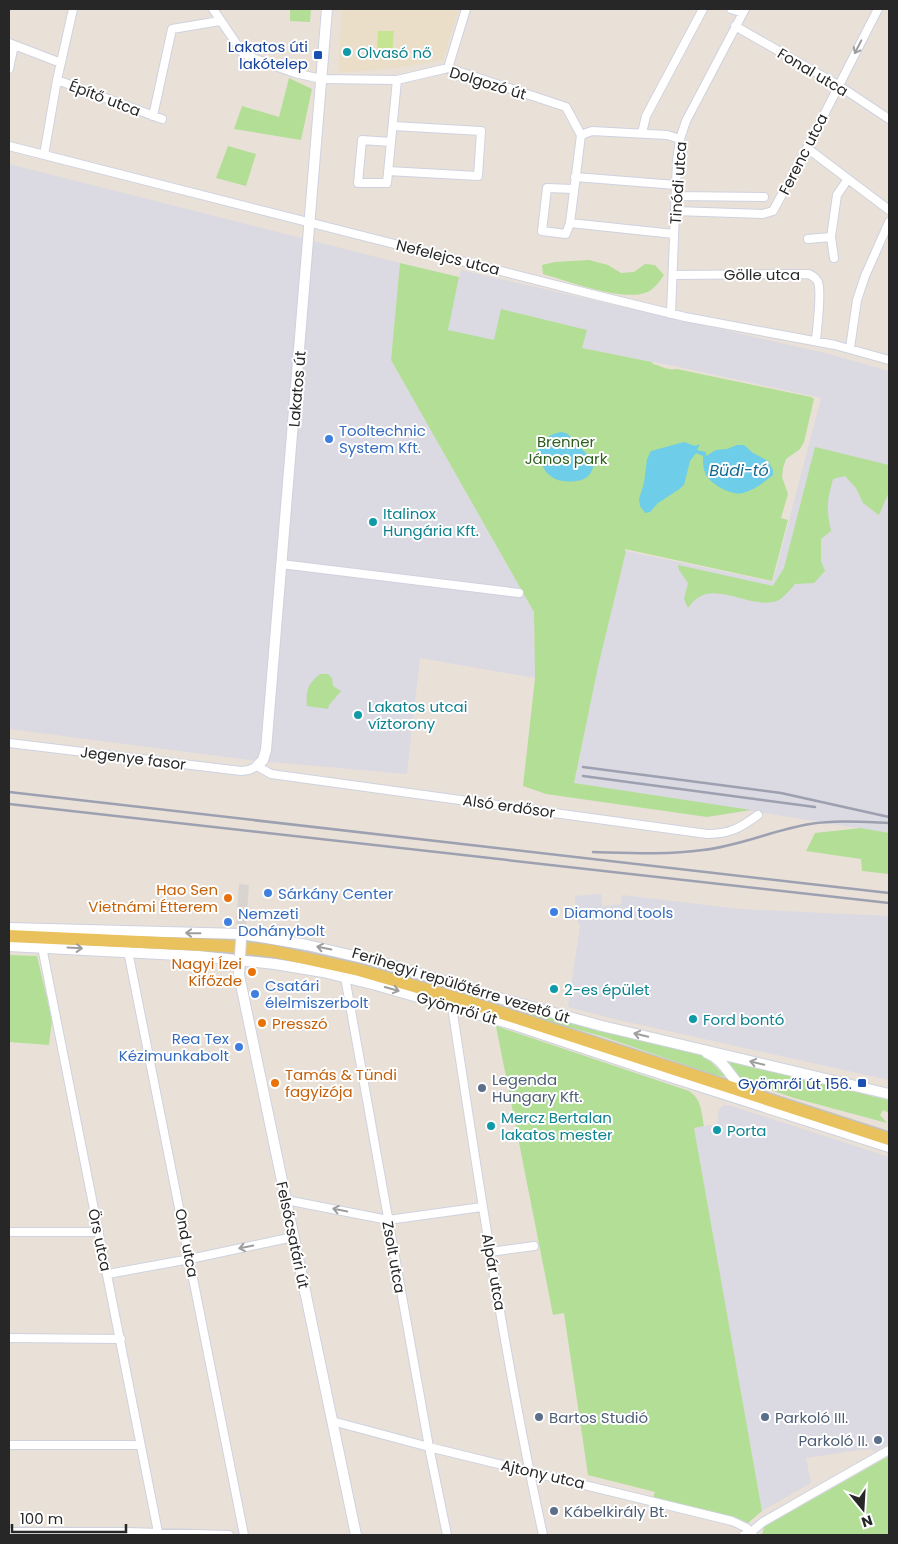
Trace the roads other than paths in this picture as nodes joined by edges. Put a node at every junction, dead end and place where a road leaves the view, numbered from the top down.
1 (73, 9) edge
2 (213, 9) edge
3 (328, 9) edge
4 (466, 9) edge
5 (703, 9) edge
6 (731, 9) edge
7 (878, 9) edge
8 (744, 11) edge
9 (220, 21) junction
10 (736, 26) junction
11 (11, 44) edge
12 (61, 63) junction
13 (448, 68) junction
14 (9, 69) edge
15 (321, 79) junction
16 (57, 80) junction
17 (397, 80) junction
18 (838, 85) junction
19 (153, 116) junction
20 (162, 119) dead end
21 (889, 119) edge
22 (392, 126) junction
23 (642, 133) junction
24 (580, 135) junction
25 (680, 139) junction
26 (391, 142) junction
27 (9, 146) edge
28 (807, 148) junction
29 (44, 155) junction
30 (388, 171) junction
31 (575, 177) junction
32 (848, 179) junction
33 (676, 185) junction
34 (574, 189) junction
35 (676, 196) junction
36 (764, 197) dead end
37 (889, 210) edge
38 (675, 211) junction
39 (309, 222) junction
40 (889, 222) edge
41 (570, 223) junction
42 (674, 234) junction
43 (831, 237) junction
44 (808, 239) dead end
45 (834, 258) dead end
46 (673, 275) junction
47 (671, 314) junction
48 (816, 340) junction
49 (850, 348) junction
50 (889, 360) edge
51 (281, 564) junction
52 (519, 593) dead end
53 (9, 743) edge
54 (257, 766) junction
55 (758, 815) dead end
56 (9, 928) edge
57 (9, 936) edge
58 (242, 937) junction
59 (9, 946) edge
60 (42, 947) junction
61 (128, 951) junction
62 (239, 958) junction
63 (345, 977) junction
64 (452, 1007) junction
65 (688, 1047) junction
66 (748, 1094) junction
67 (889, 1094) edge
68 (889, 1138) edge
69 (889, 1147) edge
70 (286, 1200) junction
71 (482, 1207) junction
72 (388, 1220) junction
73 (9, 1232) edge
74 (98, 1232) junction
75 (293, 1237) junction
76 (534, 1246) dead end
77 (490, 1252) junction
78 (190, 1259) junction
79 (108, 1274) junction
80 (9, 1338) edge
81 (121, 1339) junction
82 (332, 1421) junction
83 (9, 1445) edge
84 (140, 1445) junction
85 (429, 1447) junction
86 (889, 1450) edge
87 (529, 1470) junction
88 (9, 1532) edge
89 (158, 1532) junction
90 (126, 1533) edge
91 (749, 1534) edge
92 (228, 1535) edge
93 (244, 1535) edge
94 (356, 1535) edge
95 (447, 1535) edge
96 (543, 1535) edge

1 - 12 street, Építő utca
2 - 9 street, Dolgozó út
3 - 15 street, Lakatos út
4 - 13 street
5 - 23 street
6 - 8 street
7 -> 18 street, Ferenc utca
8 - 10 street, Tinódi utca
9 - 15 street, Dolgozó út
9 - 19 street, Építő utca
10 - 18 street, Fonal utca
10 - 25 street, Tinódi utca
11 - 12 street, Építő utca
11 - 14 street, Építő utca
12 - 16 street, Építő utca
13 - 17 street, Dolgozó út
13 - 24 street, Dolgozó út
15 - 17 street, Dolgozó út
15 - 39 street, Lakatos út
16 - 19 street, Építő utca
16 - 29 street, Építő utca
17 - 22 street
18 - 21 street, Fonal utca
18 - 28 street, Ferenc utca
19 - 20 street, Építő utca
22 - 26 street
22 - 30 street
23 - 24 street
23 - 25 street
24 - 31 street
25 - 33 street, Tinódi utca
26 - 30 street
26 - 30 street
27 - 29 street, Nefelejcs utca
28 - 32 street
28 - 38 street, Ferenc utca
29 - 39 street, Nefelejcs utca
31 - 33 street
31 - 34 street
32 - 37 street
32 - 43 street
33 - 35 street, Tinódi utca
34 - 41 street
34 - 41 street
35 - 36 street
35 - 38 street, Tinódi utca
38 - 42 street, Tinódi utca
39 - 47 street, Nefelejcs utca
39 - 51 street, Lakatos út
40 - 49 street
41 - 42 street
42 - 46 street, Tinódi utca
43 - 44 street
43 - 45 street
46 - 47 street, Tinódi utca
46 - 48 street, Gölle utca
47 - 48 street, Nefelejcs utca
48 - 49 street, Nefelejcs utca
49 - 50 street, Nefelejcs utca
51 - 52 street
51 - 54 street, Lakatos út
53 - 54 street, Jegenye fasor
54 - 55 street, Alsó erdősor
58 -> 56 street, Gyömrői út
57 - 66 main road, Ferihegyi repülőtérre vezető út
58 - 62 street, Felsőcsatári út, bridge
65 -> 58 street, Gyömrői út
59 - 60 street, Gyömrői út
60 -> 61 street, Gyömrői út
60 - 74 street, Örs utca
61 - 62 street, Gyömrői út
61 - 78 street, Ond utca
62 - 63 street, Gyömrői út
62 - 70 street, Felsőcsatári út
63 -> 64 street, Gyömrői út
63 - 72 street, Zsolt utca
64 - 69 street, Gyömrői út
64 - 71 street, Alpár utca
65 - 66 street, Gyömrői út
67 -> 65 street, Gyömrői út
66 - 68 main road, Ferihegyi repülőtérre vezető út
72 -> 70 street
70 - 75 street, Felsőcsatári út
71 - 72 street
71 - 77 street, Alpár utca
72 - 85 street, Zsolt utca
73 - 74 street
74 - 79 street, Örs utca
75 -> 78 street
75 - 82 street, Felsőcsatári út
76 - 77 street
77 - 87 street, Alpár utca
78 - 79 street
78 - 93 street, Ond utca
79 - 81 street, Örs utca
80 - 81 street
81 - 84 street, Örs utca
82 - 85 street, Ajtony utca
82 - 94 street, Felsőcsatári út
83 - 84 street
84 - 89 street, Örs utca
85 - 87 street, Ajtony utca
85 - 95 street, Zsolt utca
86 - 91 street
87 - 91 street, Ajtony utca
87 - 96 street, Alpár utca
88 - 90 street
89 - 90 street
89 - 92 street

